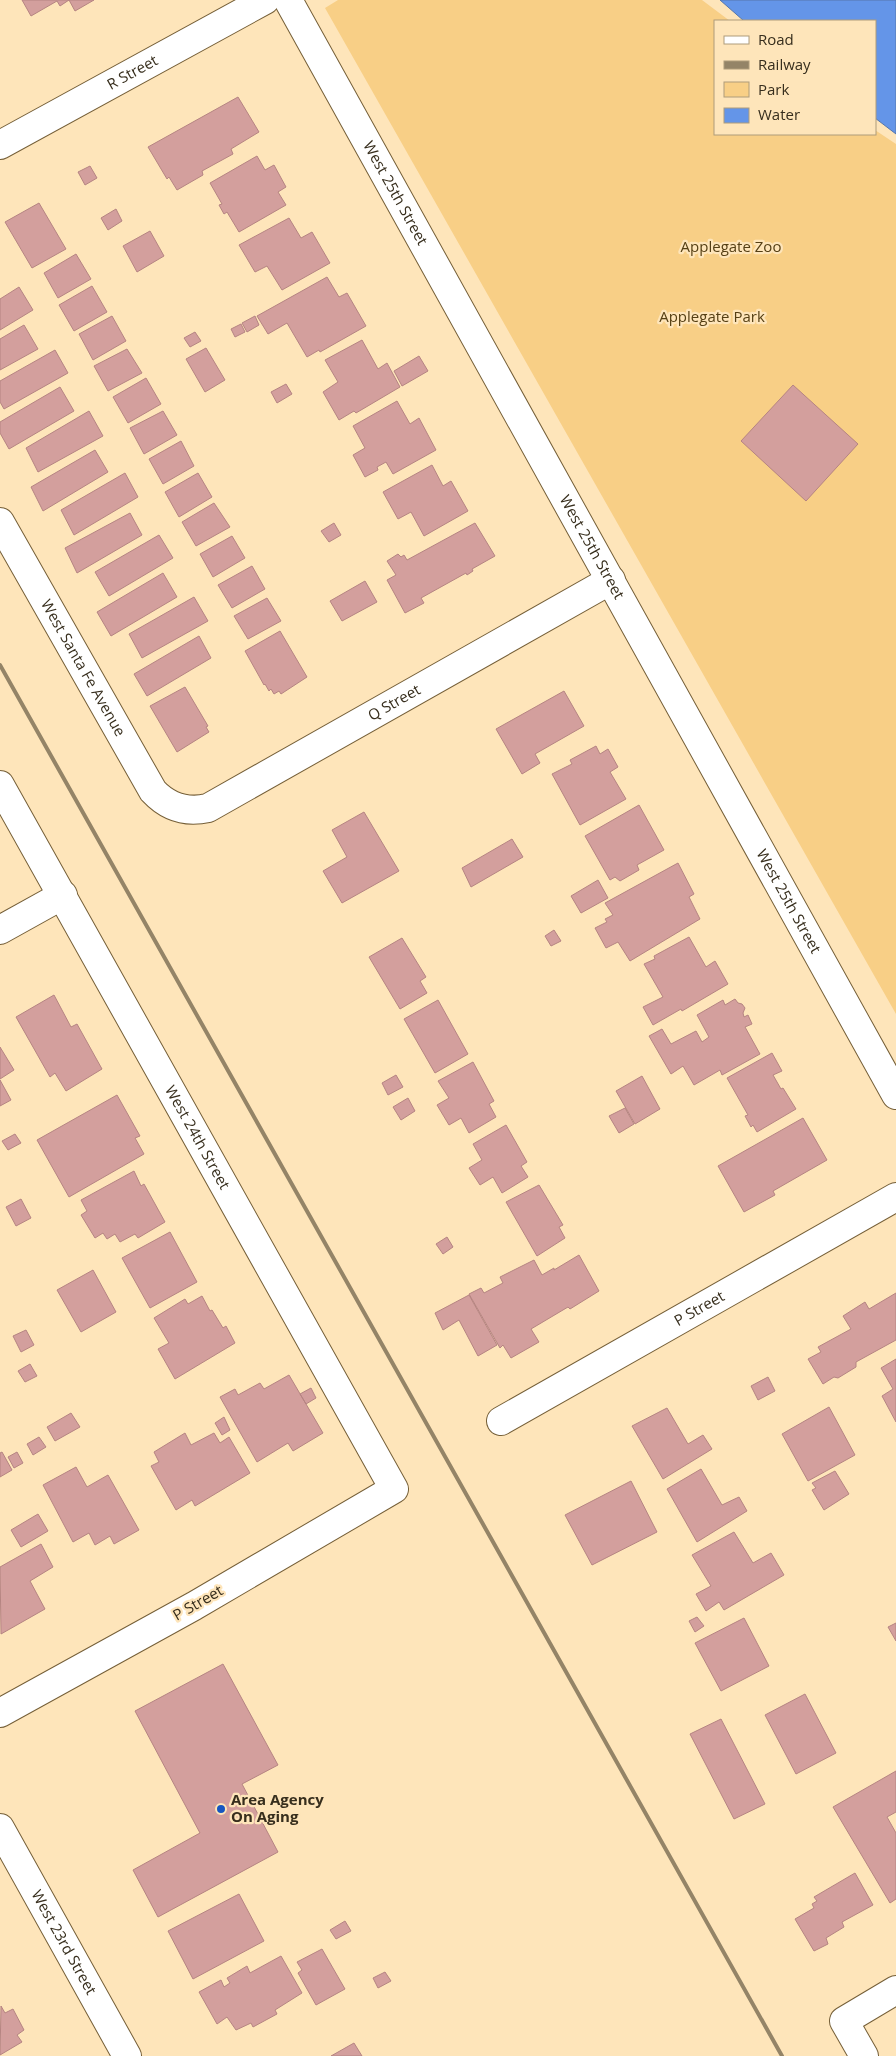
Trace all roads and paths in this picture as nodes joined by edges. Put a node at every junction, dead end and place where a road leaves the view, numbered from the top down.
1 (265, 0) edge
2 (288, 0) edge
3 (0, 145) edge
4 (0, 522) edge
5 (611, 580) junction
6 (0, 785) edge
7 (174, 807) joint
8 (63, 895) junction
9 (0, 930) edge
10 (896, 1095) edge
11 (896, 1197) edge
12 (501, 1421) dead end
13 (394, 1489) joint
14 (0, 1713) edge
15 (0, 1828) edge
16 (896, 1990) edge
17 (127, 2056) edge
18 (864, 2056) edge

1 - 3 street, R Street
2 - 5 street, West 25th Street
4 - 7 street, West Santa Fe Avenue
5 - 7 street, Q Street
5 - 10 street, West 25th Street
6 - 8 street, West 24th Street
8 - 9 street
8 - 13 street, West 24th Street
11 - 12 street, P Street
13 - 14 street, P Street
15 - 17 street, West 23rd Street
16 - 18 street

